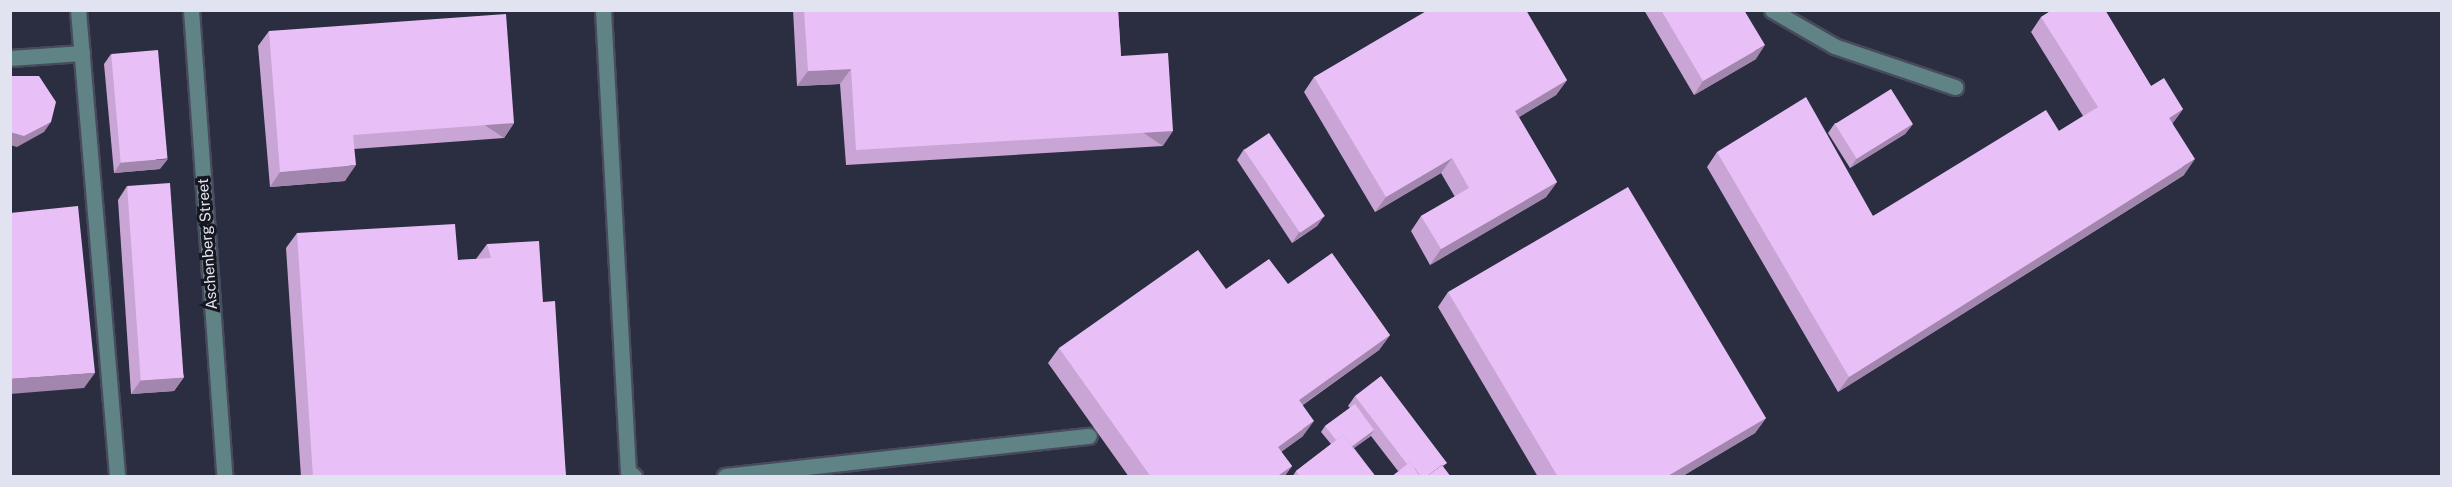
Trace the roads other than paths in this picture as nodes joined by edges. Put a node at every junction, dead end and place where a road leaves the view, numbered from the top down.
1 (78, 10) edge
2 (191, 10) edge
3 (603, 10) edge
4 (1772, 10) edge
5 (82, 53) junction
6 (10, 58) edge
7 (1955, 87) dead end
8 (1089, 436) dead end
9 (117, 477) edge
10 (224, 477) edge
11 (634, 477) edge
12 (724, 477) edge

1 - 5 street
2 - 10 street, Aschenberg Street
3 - 11 street
4 - 7 street
5 - 6 street
5 - 9 street
8 - 12 street

